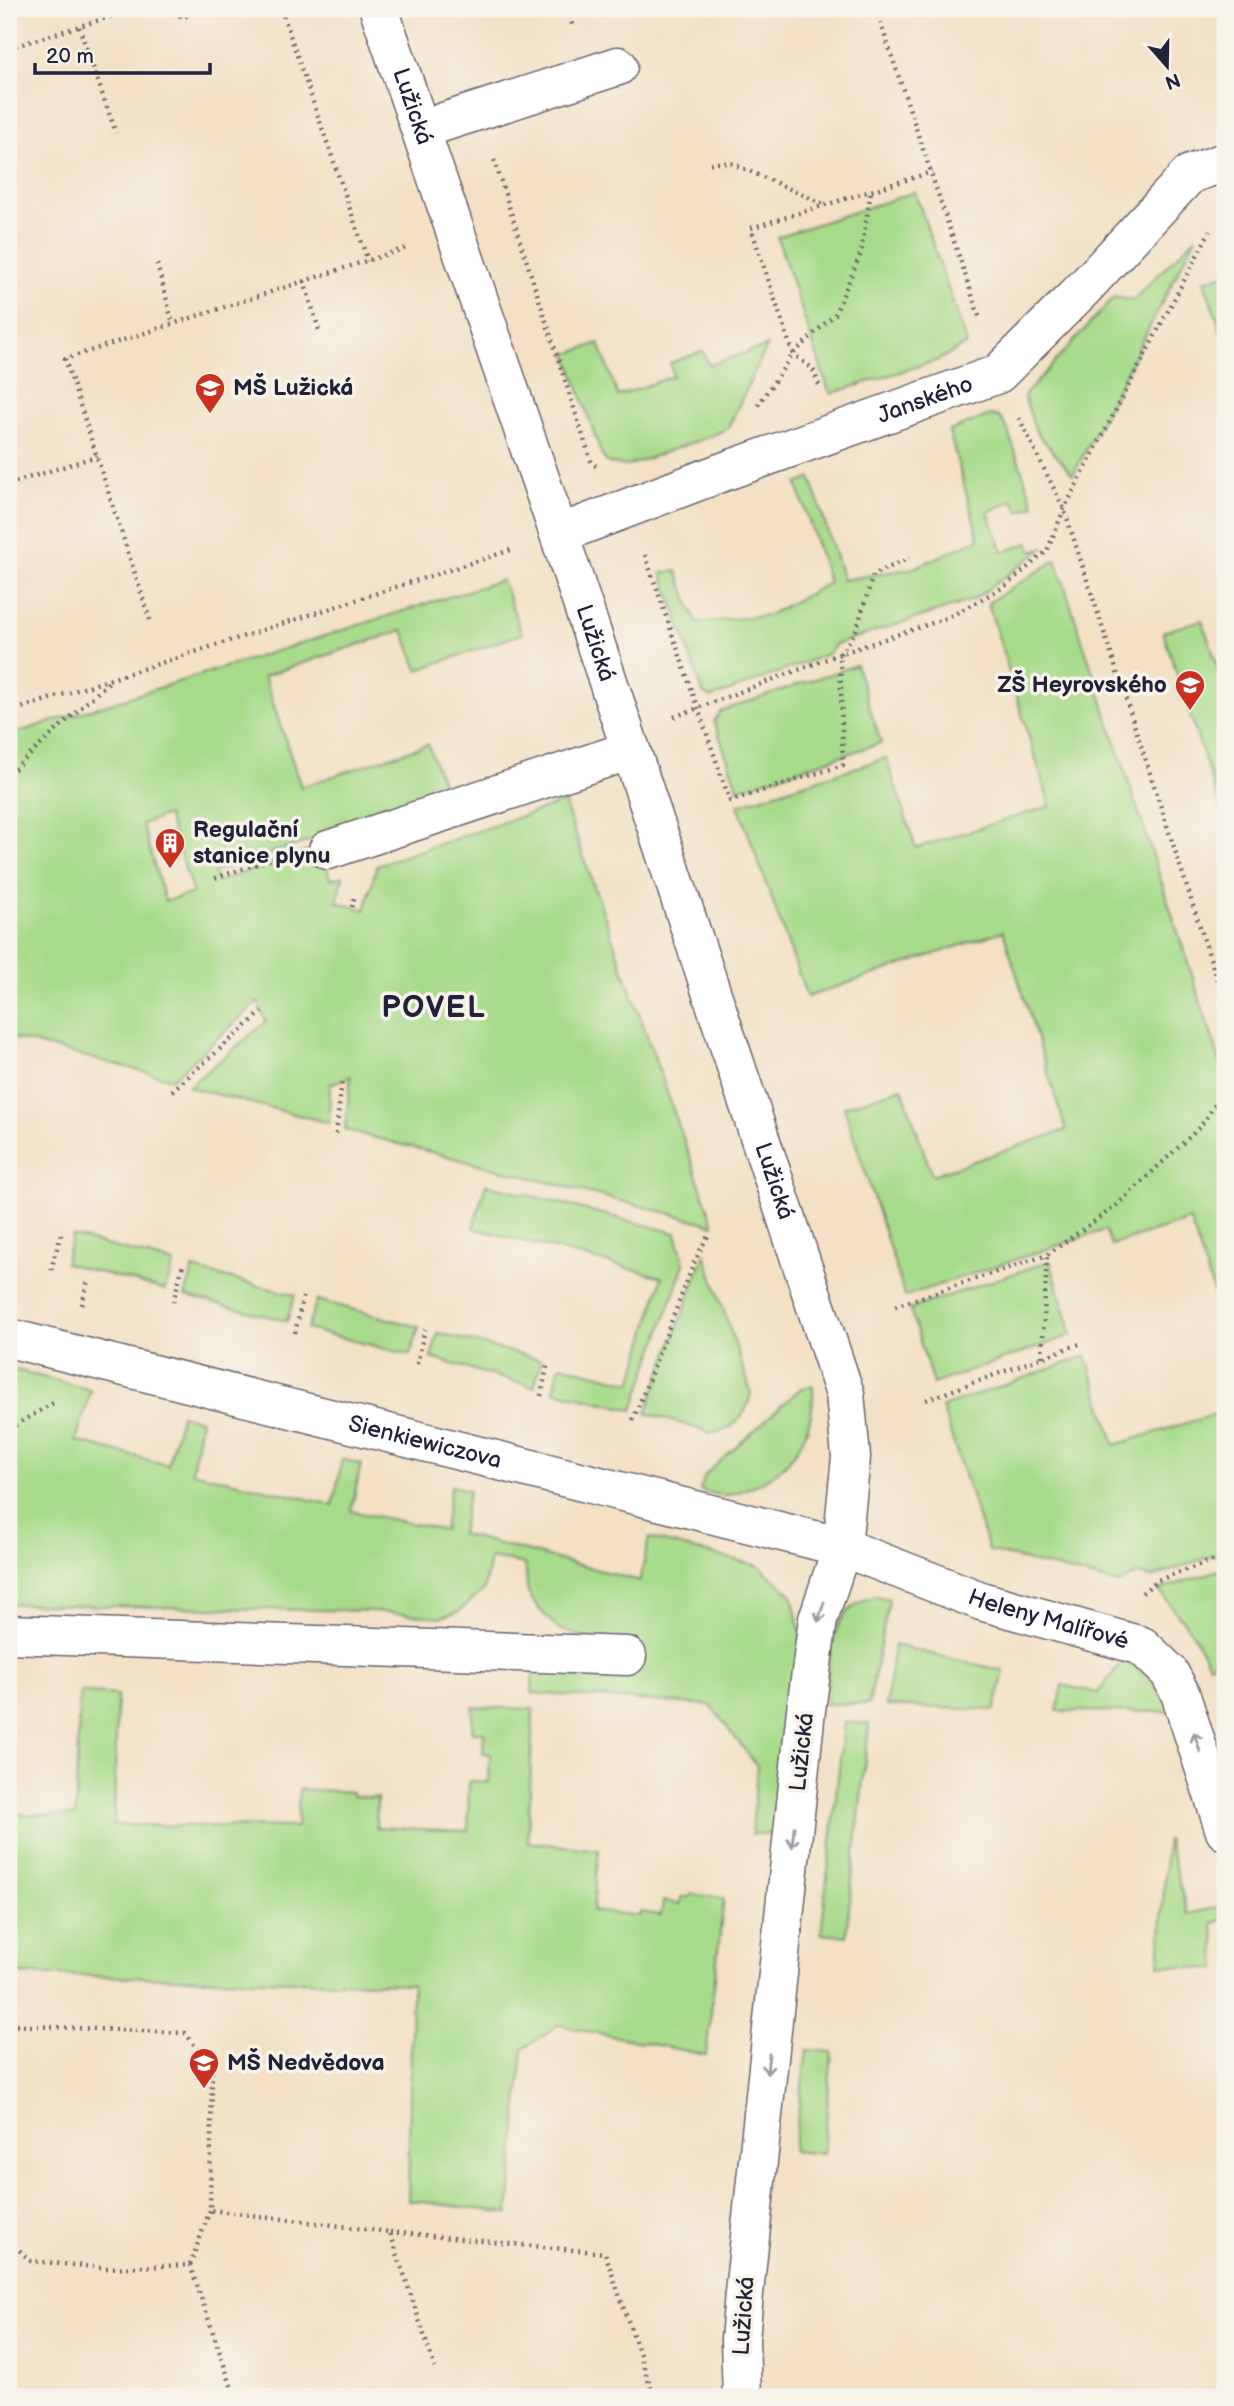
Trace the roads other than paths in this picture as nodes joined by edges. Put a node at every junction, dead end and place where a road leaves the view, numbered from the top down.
1 (379, 9) edge
2 (618, 66) dead end
3 (422, 129) junction
4 (1225, 162) edge
5 (559, 534) junction
6 (631, 750) junction
7 (328, 850) road end
8 (9, 1338) edge
9 (842, 1547) junction
10 (9, 1634) edge
11 (627, 1656) dead end
12 (1225, 1830) edge
13 (742, 2397) edge

1 - 3 street, Lužická
2 - 3 street
3 - 5 street, Lužická
4 - 5 street, Janského
5 - 6 street, Lužická
6 - 7 street
6 - 9 street, Lužická
8 - 9 street, Sienkiewiczova
12 -> 9 street, Heleny Malířové
9 -> 13 street, Lužická
10 - 11 street

